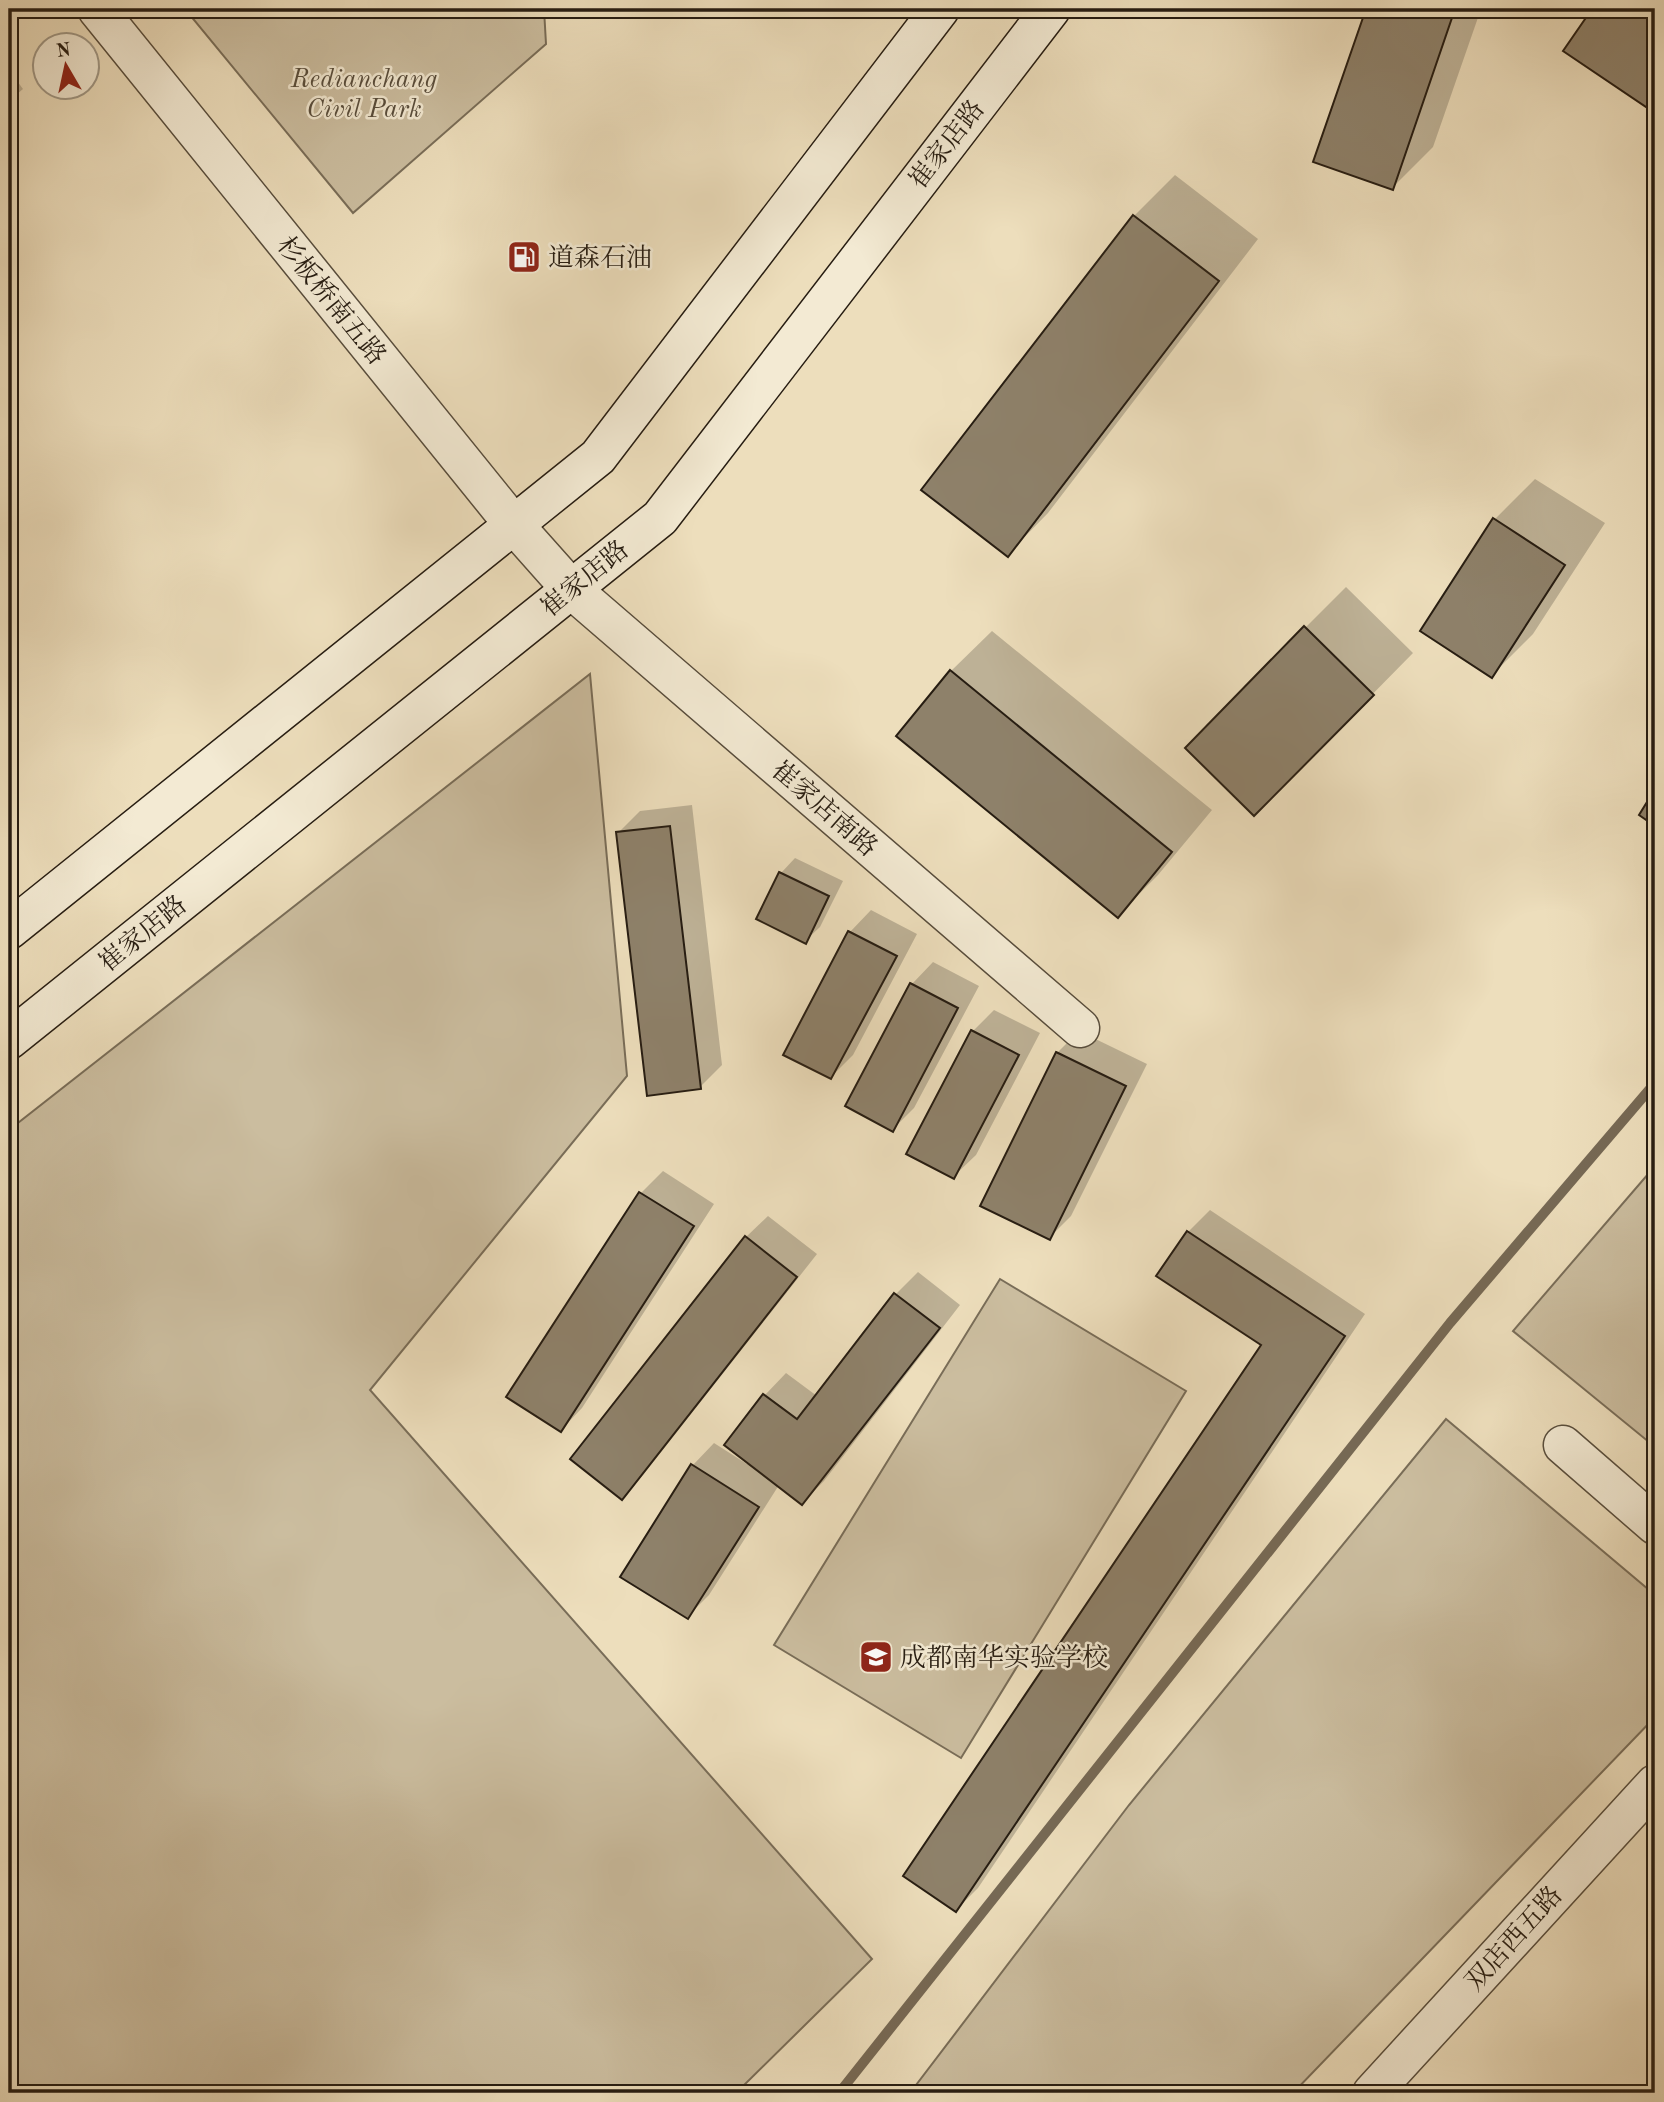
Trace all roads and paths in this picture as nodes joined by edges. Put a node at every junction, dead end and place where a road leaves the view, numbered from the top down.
1 (97, 9) edge
2 (940, 9) edge
3 (1051, 9) edge
4 (514, 525) junction
5 (571, 589) junction
6 (9, 930) edge
7 (1080, 1028) dead end
8 (9, 1040) edge
9 (1563, 1445) dead end
10 (1655, 1525) edge
11 (1655, 1784) edge
12 (1372, 2093) edge

1 - 4 main road, 杉板桥南五路
2 - 4 main road
3 - 5 main road, 崔家店路
4 - 5 main road, 杉板桥南五路
4 - 6 main road
5 - 7 main road, 崔家店南路
5 - 8 main road, 崔家店路
9 - 10 main road
11 - 12 main road, 双店西五路

